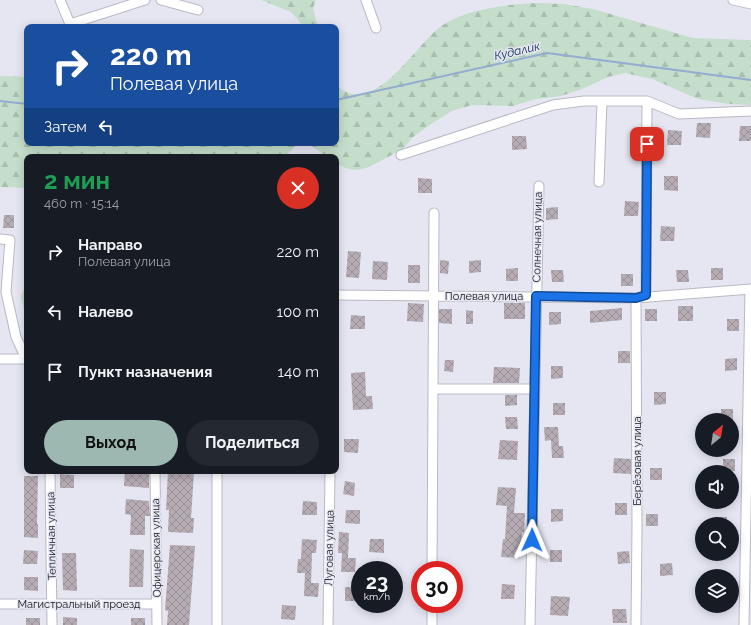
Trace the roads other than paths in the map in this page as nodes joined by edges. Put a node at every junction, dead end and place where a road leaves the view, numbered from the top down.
1 (60, 0) edge
2 (144, 0) edge
3 (161, 0) edge
4 (366, 0) edge
5 (733, 0) edge
6 (751, 4) edge
7 (198, 10) dead end
8 (376, 28) dead end
9 (602, 100) junction
10 (647, 101) junction
11 (751, 111) edge
12 (401, 155) dead end
13 (599, 182) dead end
14 (539, 186) dead end
15 (434, 214) dead end
16 (0, 239) edge
17 (751, 289) edge
18 (339, 295) edge
19 (646, 295) junction
20 (434, 296) junction
21 (536, 296) junction
22 (636, 298) junction
23 (24, 355) edge
24 (24, 359) edge
25 (0, 360) edge
26 (534, 389) junction
27 (433, 390) junction
28 (50, 474) edge
29 (155, 474) edge
30 (217, 474) edge
31 (330, 474) edge
32 (432, 561) edge
33 (0, 604) edge
34 (51, 604) junction
35 (157, 604) junction
36 (432, 613) edge
37 (52, 625) edge
38 (157, 625) edge
39 (217, 625) edge
40 (328, 625) edge
41 (432, 625) edge
42 (530, 625) edge
43 (636, 625) edge
44 (744, 625) edge

1 - 2 street
3 - 7 street
4 - 8 street
5 - 6 street
9 - 10 street
9 - 12 street
9 - 13 street
10 - 11 street
10 - 19 street
14 - 21 street, Солнечная улица
15 - 20 street
16 - 23 street
17 - 19 street, Полевая улица
17 - 44 street
18 - 20 street, Полевая улица
19 - 22 street, Полевая улица
20 - 21 street, Полевая улица
20 - 27 street
21 - 22 street, Полевая улица
21 - 26 street, Солнечная улица
22 - 43 street, Берёзовая улица
24 - 25 street
26 - 27 street
26 - 42 street, Солнечная улица
27 - 32 street
28 - 34 street, Тепличная улица
29 - 35 street, Офицерская улица
30 - 39 street
31 - 40 street, Луговая улица
33 - 34 street, Магистральный проезд
34 - 35 street, Магистральный проезд
34 - 37 street, Тепличная улица
35 - 38 street, Офицерская улица
36 - 41 street

